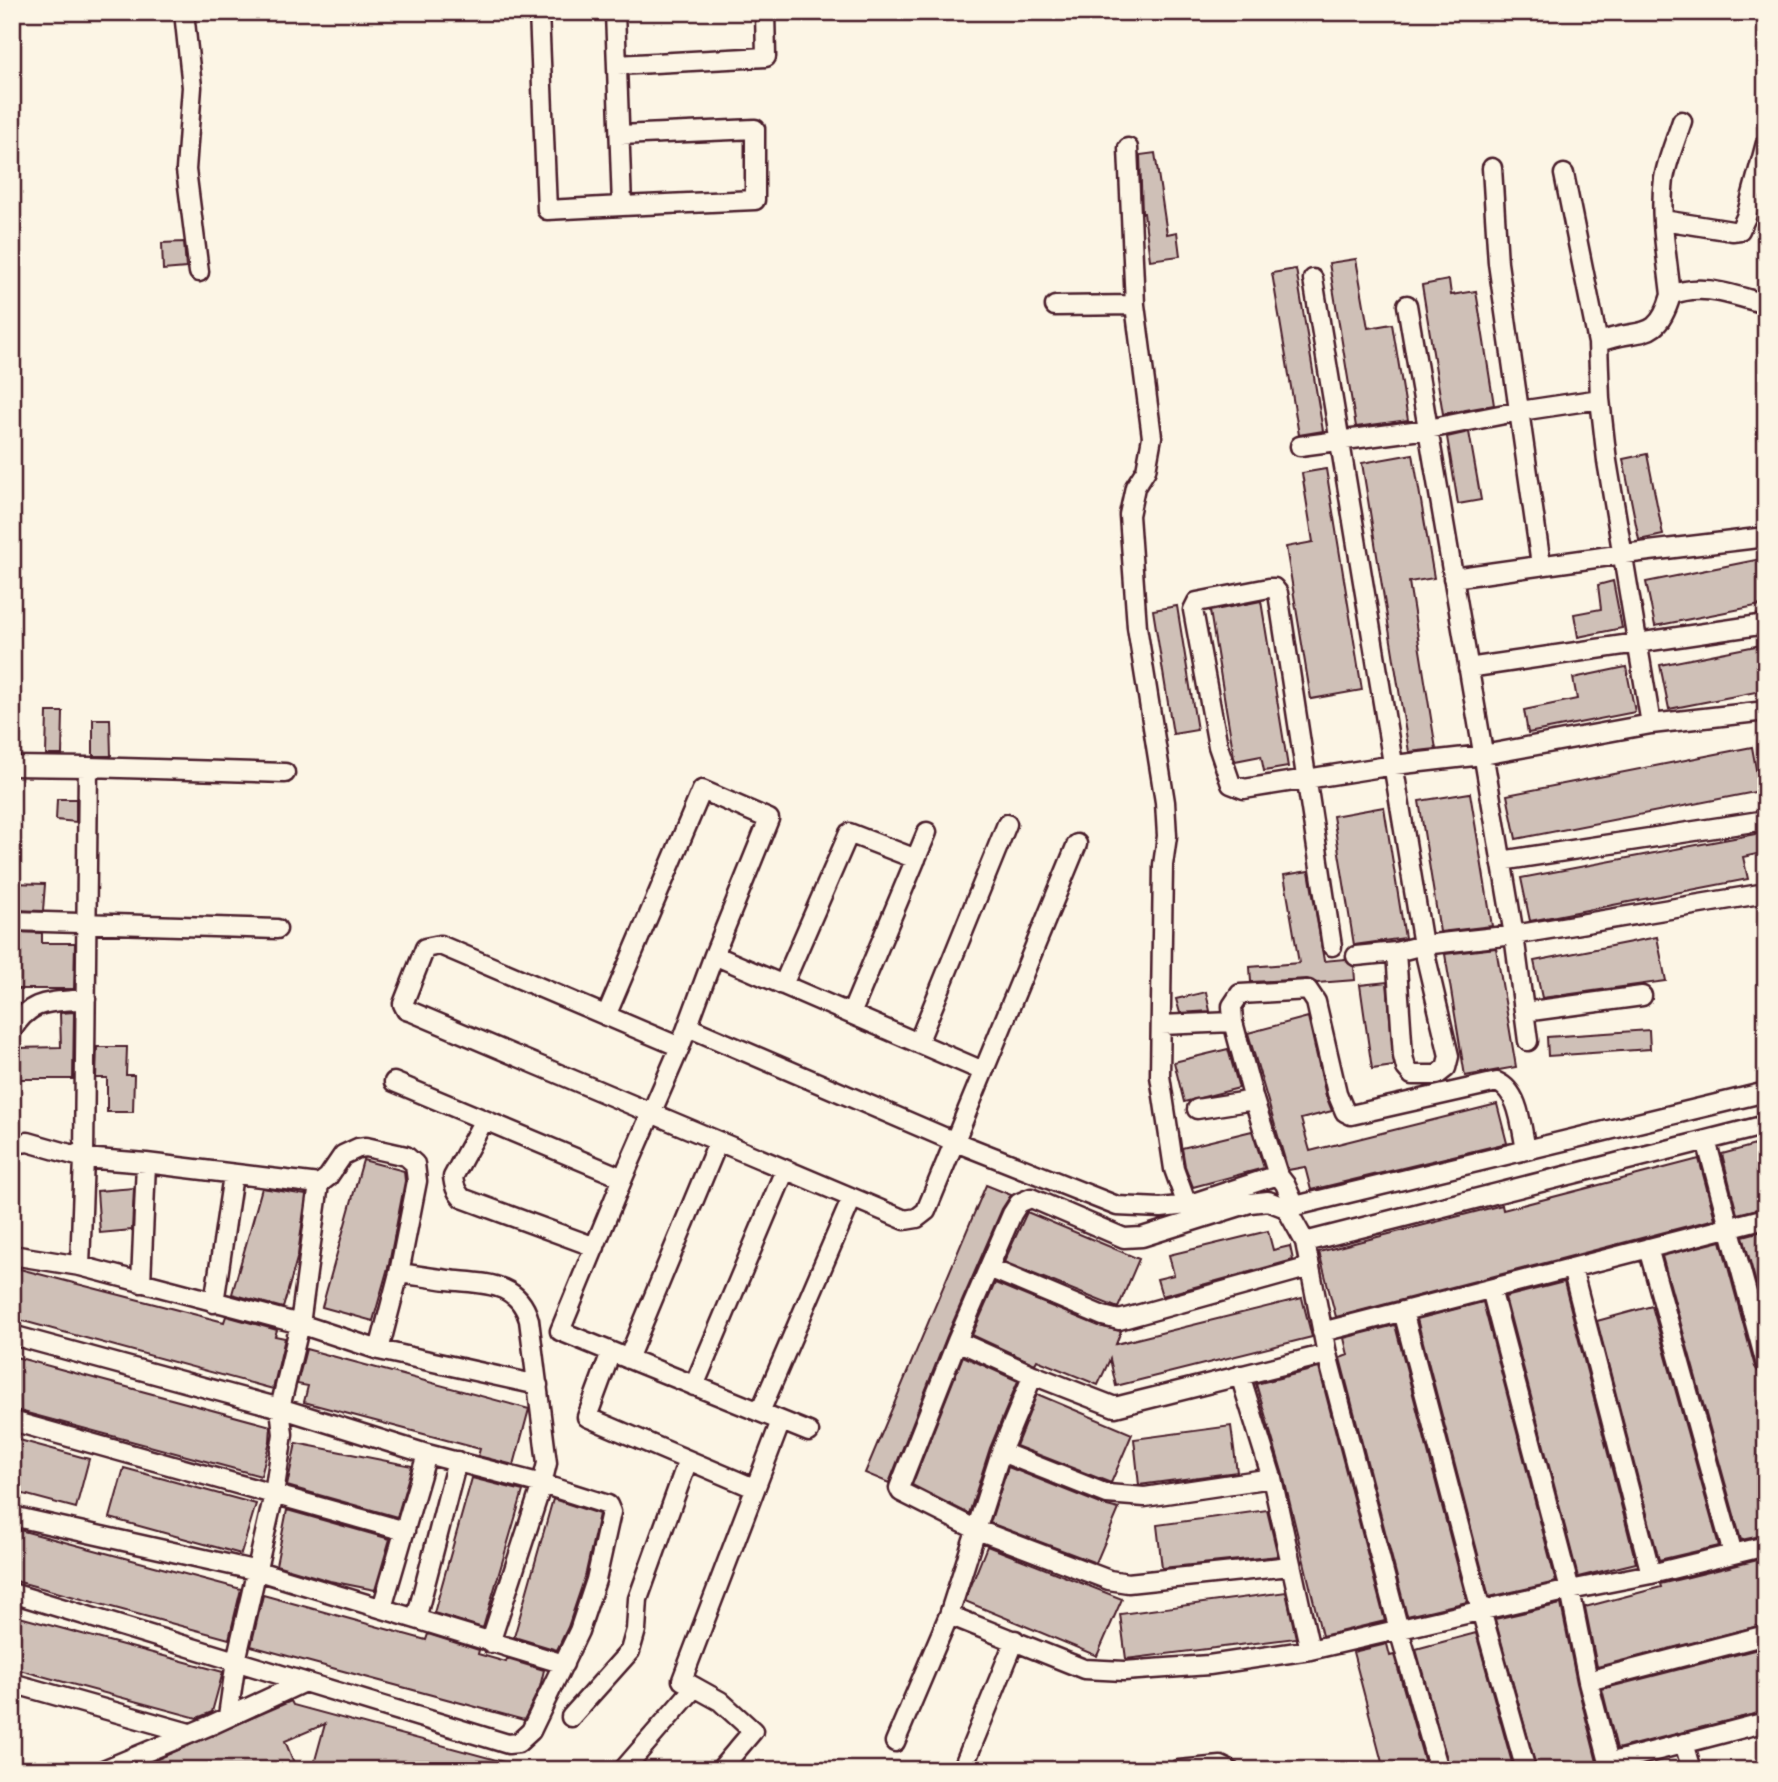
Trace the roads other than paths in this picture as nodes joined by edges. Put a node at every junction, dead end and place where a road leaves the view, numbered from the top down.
1 (184, 12) edge
2 (539, 12) edge
3 (615, 12) edge
4 (765, 12) edge
5 (617, 65) junction
6 (1682, 121) dead end
7 (620, 135) junction
8 (1766, 143) edge
9 (1128, 148) dead end
10 (1492, 168) dead end
11 (1564, 174) dead end
12 (622, 206) junction
13 (1663, 220) junction
14 (199, 272) dead end
15 (1313, 279) dead end
16 (1671, 295) junction
17 (1135, 304) junction
18 (1766, 304) edge
19 (1407, 305) dead end
20 (1055, 306) dead end
21 (1598, 343) junction
22 (1600, 399) junction
23 (1520, 411) junction
24 (1428, 429) junction
25 (1341, 439) junction
26 (1300, 446) dead end
27 (1766, 537) edge
28 (1624, 554) junction
29 (1541, 565) junction
30 (1453, 578) junction
31 (1766, 624) edge
32 (1639, 644) junction
33 (1468, 668) junction
34 (1766, 711) edge
35 (1651, 724) junction
36 (1483, 755) junction
37 (1394, 765) junction
38 (12, 766) edge
39 (88, 767) junction
40 (285, 773) dead end
41 (1308, 778) junction
42 (1766, 820) edge
43 (1007, 824) dead end
44 (927, 832) dead end
45 (1077, 845) dead end
46 (916, 859) junction
47 (1501, 861) junction
48 (1766, 893) edge
49 (12, 921) edge
50 (88, 924) junction
51 (277, 929) dead end
52 (1514, 934) junction
53 (1423, 945) junction
54 (1332, 946) dead end
55 (1396, 952) junction
56 (714, 955) junction
57 (1356, 956) dead end
58 (783, 985) junction
59 (1642, 996) dead end
60 (86, 999) junction
61 (1524, 1012) junction
62 (851, 1014) junction
63 (606, 1016) junction
64 (1233, 1022) junction
65 (1161, 1025) junction
66 (688, 1027) junction
67 (12, 1030) edge
68 (1528, 1041) dead end
69 (918, 1043) junction
70 (680, 1047) junction
71 (983, 1071) junction
72 (394, 1082) dead end
73 (1766, 1093) edge
74 (1254, 1100) junction
75 (1197, 1109) dead end
76 (651, 1114) junction
77 (484, 1120) junction
78 (1766, 1125) edge
79 (1706, 1140) junction
80 (953, 1141) junction
81 (718, 1142) junction
82 (12, 1144) edge
83 (1526, 1149) junction
84 (84, 1158) junction
85 (146, 1163) junction
86 (785, 1170) junction
87 (233, 1175) junction
88 (1278, 1175) junction
89 (623, 1178) junction
90 (319, 1184) junction
91 (852, 1198) junction
92 (1187, 1205) junction
93 (1290, 1207) junction
94 (1766, 1218) edge
95 (1728, 1227) junction
96 (1305, 1242) junction
97 (595, 1247) junction
98 (1648, 1248) junction
99 (12, 1255) edge
100 (80, 1266) junction
101 (1310, 1266) junction
102 (989, 1268) junction
103 (1572, 1268) junction
104 (399, 1273) junction
105 (141, 1283) junction
106 (1491, 1289) junction
107 (214, 1303) junction
108 (1403, 1311) junction
109 (300, 1324) junction
110 (1322, 1332) junction
111 (12, 1335) edge
112 (957, 1341) junction
113 (379, 1350) junction
114 (1327, 1354) junction
115 (619, 1355) junction
116 (1766, 1364) edge
117 (1033, 1375) junction
118 (1240, 1376) junction
119 (538, 1385) junction
120 (694, 1386) junction
121 (280, 1408) junction
122 (760, 1412) junction
123 (12, 1421) edge
124 (781, 1421) junction
125 (809, 1432) dead end
126 (1001, 1452) junction
127 (427, 1454) junction
128 (688, 1460) junction
129 (457, 1461) junction
130 (1272, 1478) junction
131 (542, 1484) junction
132 (754, 1488) junction
133 (274, 1494) junction
134 (12, 1516) edge
135 (975, 1529) junction
136 (405, 1531) junction
137 (1766, 1546) edge
138 (1732, 1553) junction
139 (1290, 1566) junction
140 (258, 1571) junction
141 (1651, 1574) junction
142 (1570, 1590) junction
143 (12, 1594) edge
144 (382, 1608) junction
145 (1481, 1611) junction
146 (949, 1615) junction
147 (416, 1619) junction
148 (1399, 1630) junction
149 (1766, 1634) edge
150 (1015, 1640) junction
151 (490, 1643) junction
152 (1310, 1650) junction
153 (236, 1661) junction
154 (564, 1664) junction
155 (1588, 1681) junction
156 (304, 1682) junction
157 (12, 1683) edge
158 (695, 1687) junction
159 (228, 1716) junction
160 (572, 1717) dead end
161 (1766, 1722) edge
162 (189, 1733) junction
163 (895, 1742) dead end
164 (1684, 1743) junction
165 (142, 1762) edge
166 (1610, 1766) edge
167 (103, 1770) edge
168 (623, 1770) edge
169 (720, 1770) edge
170 (962, 1770) edge
171 (1179, 1770) edge
172 (1228, 1770) edge
173 (1438, 1770) edge
174 (1526, 1770) edge
175 (1692, 1770) edge

1 - 14 street
2 - 12 street
3 - 5 street
4 - 5 street
5 - 7 street
6 - 13 street
7 - 12 street
7 - 12 street
8 - 13 street
9 - 17 street
10 - 23 street
11 - 21 street
13 - 16 street
15 - 25 street
16 - 18 street
16 - 21 street
17 - 20 street
17 - 65 street
19 - 24 street
21 - 22 street
22 - 23 street
22 - 28 street
23 - 24 street
23 - 29 street
24 - 25 street
24 - 30 street
25 - 26 street
25 - 37 street
27 - 28 street
28 - 29 street
28 - 32 street
29 - 30 street
30 - 33 street
31 - 32 street
32 - 33 street
32 - 35 street
33 - 36 street
34 - 35 street
35 - 36 street
36 - 37 street
36 - 47 street
37 - 41 street
37 - 53 street
38 - 39 street
39 - 40 street
39 - 50 street
41 - 41 street
41 - 54 street
42 - 47 street
43 - 69 street
44 - 46 street
45 - 71 street
46 - 58 street
46 - 62 street
47 - 52 street
48 - 52 street
49 - 50 street
50 - 51 street
50 - 60 street
52 - 53 street
52 - 61 street
53 - 55 street
53 - 55 street
55 - 57 street
56 - 58 street
56 - 63 street
56 - 66 street
58 - 62 street
59 - 61 street
60 - 67 street
60 - 84 street
61 - 68 street
62 - 69 street
63 - 70 street
63 - 76 street
64 - 65 street
64 - 74 street
64 - 83 street
65 - 92 street
66 - 70 street
66 - 80 street
69 - 71 street
70 - 76 street
71 - 80 street
72 - 77 street
73 - 83 street
74 - 75 street
74 - 88 street
76 - 81 street
76 - 89 street
77 - 89 street
77 - 97 street
78 - 79 street
79 - 95 street
79 - 96 street
80 - 91 street
80 - 92 street
81 - 86 street
81 - 115 street
82 - 84 street
83 - 93 street
84 - 85 street
84 - 100 street
85 - 87 street
85 - 105 street
86 - 91 street
86 - 120 street
87 - 90 street
87 - 107 street
88 - 92 street
88 - 93 street
89 - 97 street
90 - 104 street
90 - 109 street
91 - 122 street
93 - 96 street
93 - 102 street
94 - 95 street
95 - 98 street
95 - 116 street
96 - 101 street
97 - 115 street
98 - 103 street
98 - 138 street
99 - 100 street
100 - 105 street
101 - 102 street
101 - 110 street
102 - 112 street
103 - 106 street
103 - 141 street
104 - 113 street
104 - 119 street
105 - 107 street
106 - 108 street
106 - 142 street
107 - 109 street
108 - 110 street
108 - 145 street
109 - 113 street
109 - 121 street
110 - 114 street
111 - 121 street
112 - 117 street
112 - 135 street
113 - 119 street
114 - 118 street
114 - 148 street
115 - 120 street
115 - 128 street
117 - 118 street
117 - 126 street
118 - 130 street
119 - 131 street
120 - 122 street
121 - 127 street
121 - 133 street
122 - 124 street
123 - 133 street
124 - 125 street
124 - 132 street
126 - 130 street
126 - 135 street
127 - 129 street
127 - 136 street
128 - 132 street
128 - 160 street
129 - 131 street
129 - 147 street
130 - 139 street
131 - 151 street
131 - 154 street
132 - 158 street
133 - 136 street
133 - 140 street
134 - 140 street
135 - 139 street
135 - 146 street
136 - 144 street
137 - 138 street
138 - 141 street
139 - 152 street
140 - 144 street
140 - 153 street
141 - 142 street
142 - 145 street
142 - 155 street
143 - 153 street
144 - 147 street
145 - 148 street
145 - 174 street
146 - 150 street
146 - 163 street
147 - 151 street
148 - 152 street
148 - 173 street
149 - 155 street
150 - 152 street
150 - 170 street
151 - 154 street
153 - 156 street
153 - 159 street
154 - 156 street
155 - 166 street
156 - 159 street
157 - 162 street
158 - 168 street
158 - 169 street
159 - 162 street
161 - 164 street
162 - 165 street
164 - 166 street
164 - 175 street
165 - 167 street
171 - 172 street

